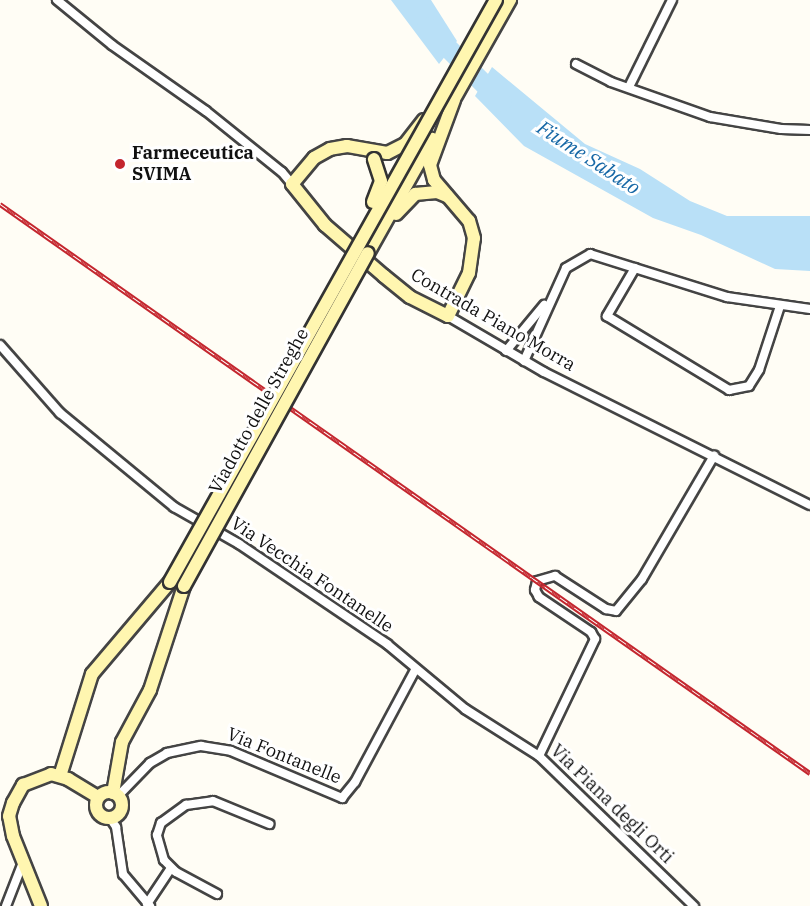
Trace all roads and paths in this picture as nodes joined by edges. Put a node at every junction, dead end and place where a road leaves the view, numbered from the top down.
1 (57, 0) edge
2 (496, 0) edge
3 (510, 0) edge
4 (672, 0) edge
5 (576, 64) dead end
6 (447, 87) junction
7 (629, 87) junction
8 (454, 100) junction
9 (810, 130) edge
10 (376, 156) junction
11 (292, 184) junction
12 (441, 192) junction
13 (368, 254) junction
14 (346, 264) junction
15 (635, 268) junction
16 (550, 297) junction
17 (780, 306) junction
18 (810, 309) edge
19 (448, 316) junction
20 (0, 345) edge
21 (506, 351) junction
22 (524, 361) junction
23 (714, 456) junction
24 (810, 505) edge
25 (184, 586) joint
26 (415, 670) junction
27 (539, 756) junction
28 (60, 776) junction
29 (116, 794) junction
30 (98, 797) junction
31 (110, 819) junction
32 (269, 824) dead end
33 (22, 865) junction
34 (171, 868) junction
35 (217, 894) dead end
36 (149, 905) edge
37 (6, 906) edge
38 (41, 906) edge
39 (694, 906) edge

1 - 11 street, Contrada Piano Morra
2 - 6 main road, bridge
3 - 8 main road
4 - 7 street
5 - 7 street
6 - 10 main road, bridge
6 - 14 main road, bridge
7 - 9 street
8 - 12 main road
8 - 13 main road
10 - 11 main road
10 - 14 main road, bridge
11 - 19 main road, Contrada Piano Morra
12 - 13 main road
12 - 19 main road
13 - 25 main road, Viadotto delle Streghe, bridge
14 - 28 main road, bridge
15 - 16 street
15 - 17 street
15 - 17 street
16 - 21 street
16 - 22 street
17 - 18 street
19 - 21 street, Contrada Piano Morra
20 - 26 street, Via Vecchia Fontanelle
21 - 22 street, Contrada Piano Morra
22 - 23 street, Contrada Piano Morra
23 - 24 street, Contrada Piano Morra
23 - 27 street
25 - 29 main road, Via Fontanelle
26 - 27 street, Via Piana degli Orti
26 - 29 street, Via Fontanelle
27 - 39 street, Via Piana degli Orti
28 - 30 main road
28 - 33 main road
29 - 30 main road
29 - 31 main road, Via Fontanelle
30 - 31 main road
31 - 36 street
32 - 34 street
33 - 37 street
33 - 38 main road
34 - 35 street
34 - 36 street

